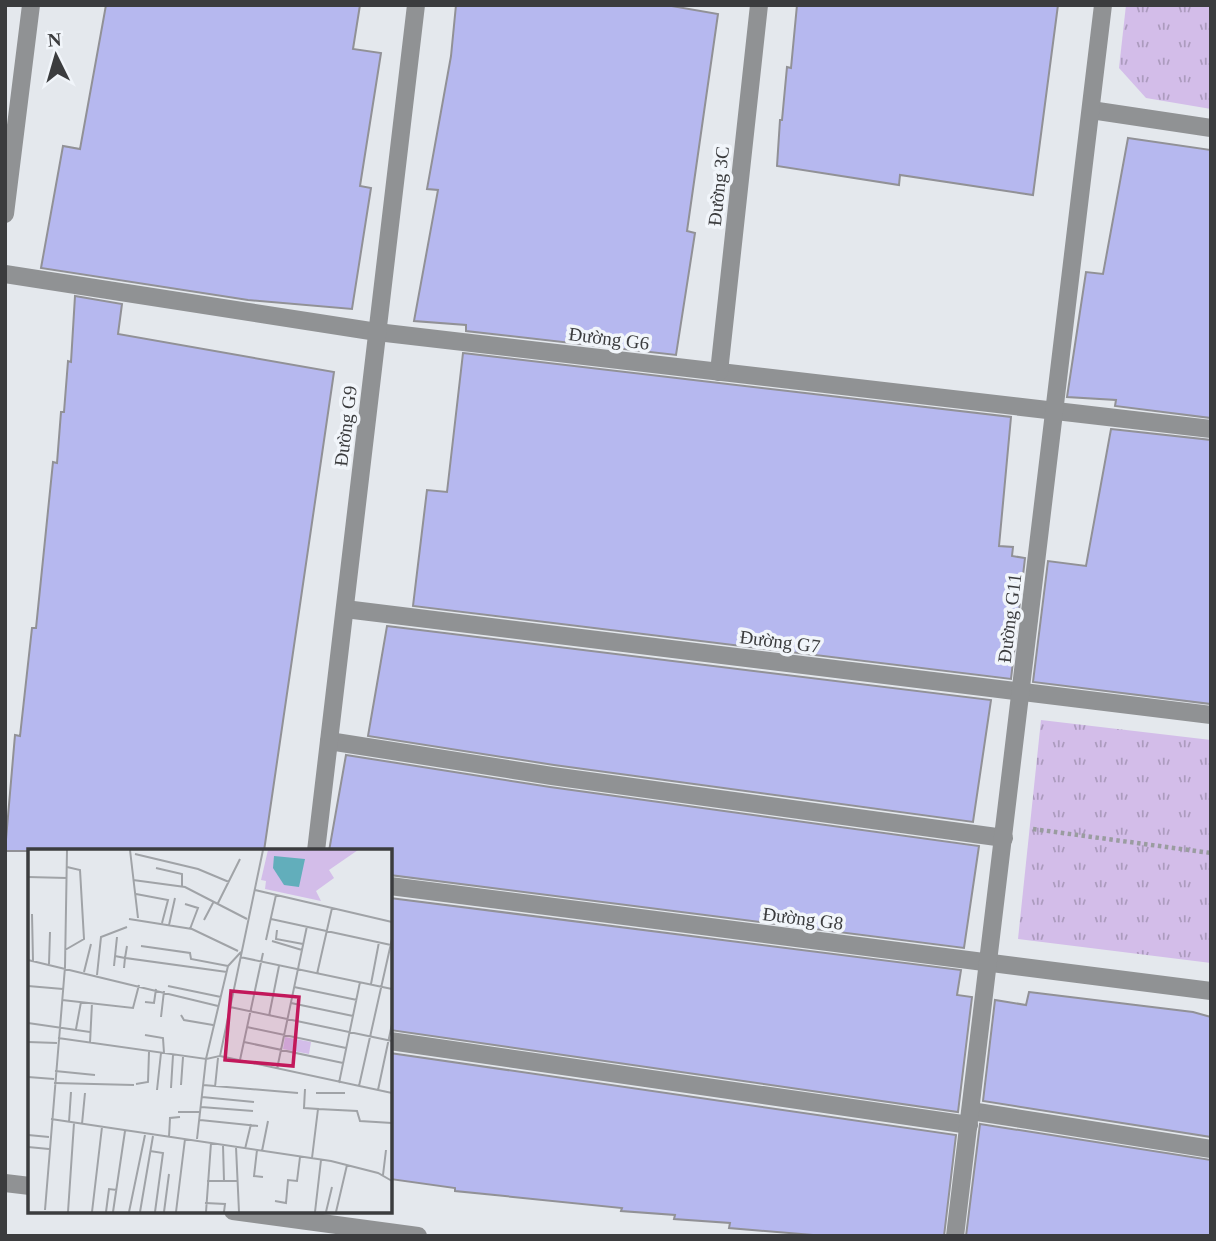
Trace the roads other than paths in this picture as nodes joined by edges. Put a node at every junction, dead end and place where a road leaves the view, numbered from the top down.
1 (31, 5) edge
2 (416, 5) edge
3 (759, 5) edge
4 (1103, 5) edge
5 (1091, 110) junction
6 (1211, 128) edge
7 (5, 214) edge
8 (5, 274) edge
9 (377, 332) junction
10 (719, 372) junction
11 (1055, 410) junction
12 (1211, 429) edge
13 (345, 609) junction
14 (1021, 692) junction
15 (1211, 715) edge
16 (330, 741) junction
17 (1004, 832) junction
18 (316, 849) edge
19 (392, 886) edge
20 (988, 963) junction
21 (1211, 991) edge
22 (392, 1041) edge
23 (970, 1118) junction
24 (1211, 1150) edge
25 (5, 1183) edge
26 (28, 1186) edge
27 (274, 1214) edge
28 (418, 1236) edge
29 (956, 1236) edge

1 - 7 street
2 - 9 street, Đường G9
3 - 10 street, Đường 3C
4 - 5 street, Đường G11
5 - 6 street
5 - 11 street, Đường G11
8 - 9 street, Đường G6
9 - 10 street, Đường G6
9 - 13 street, Đường G9
10 - 11 street, Đường G6
11 - 12 street, Đường G6
11 - 14 street, Đường G11
13 - 14 street, Đường G7
13 - 16 street, Đường G9
14 - 15 street, Đường G7
14 - 17 street, Đường G11
16 - 17 street
16 - 18 street, Đường G9
17 - 20 street, Đường G11
19 - 20 street, Đường G8
20 - 21 street, Đường G8
20 - 23 street, Đường G11
22 - 23 street
23 - 24 street
23 - 29 street, Đường G11
25 - 26 street
27 - 28 street

